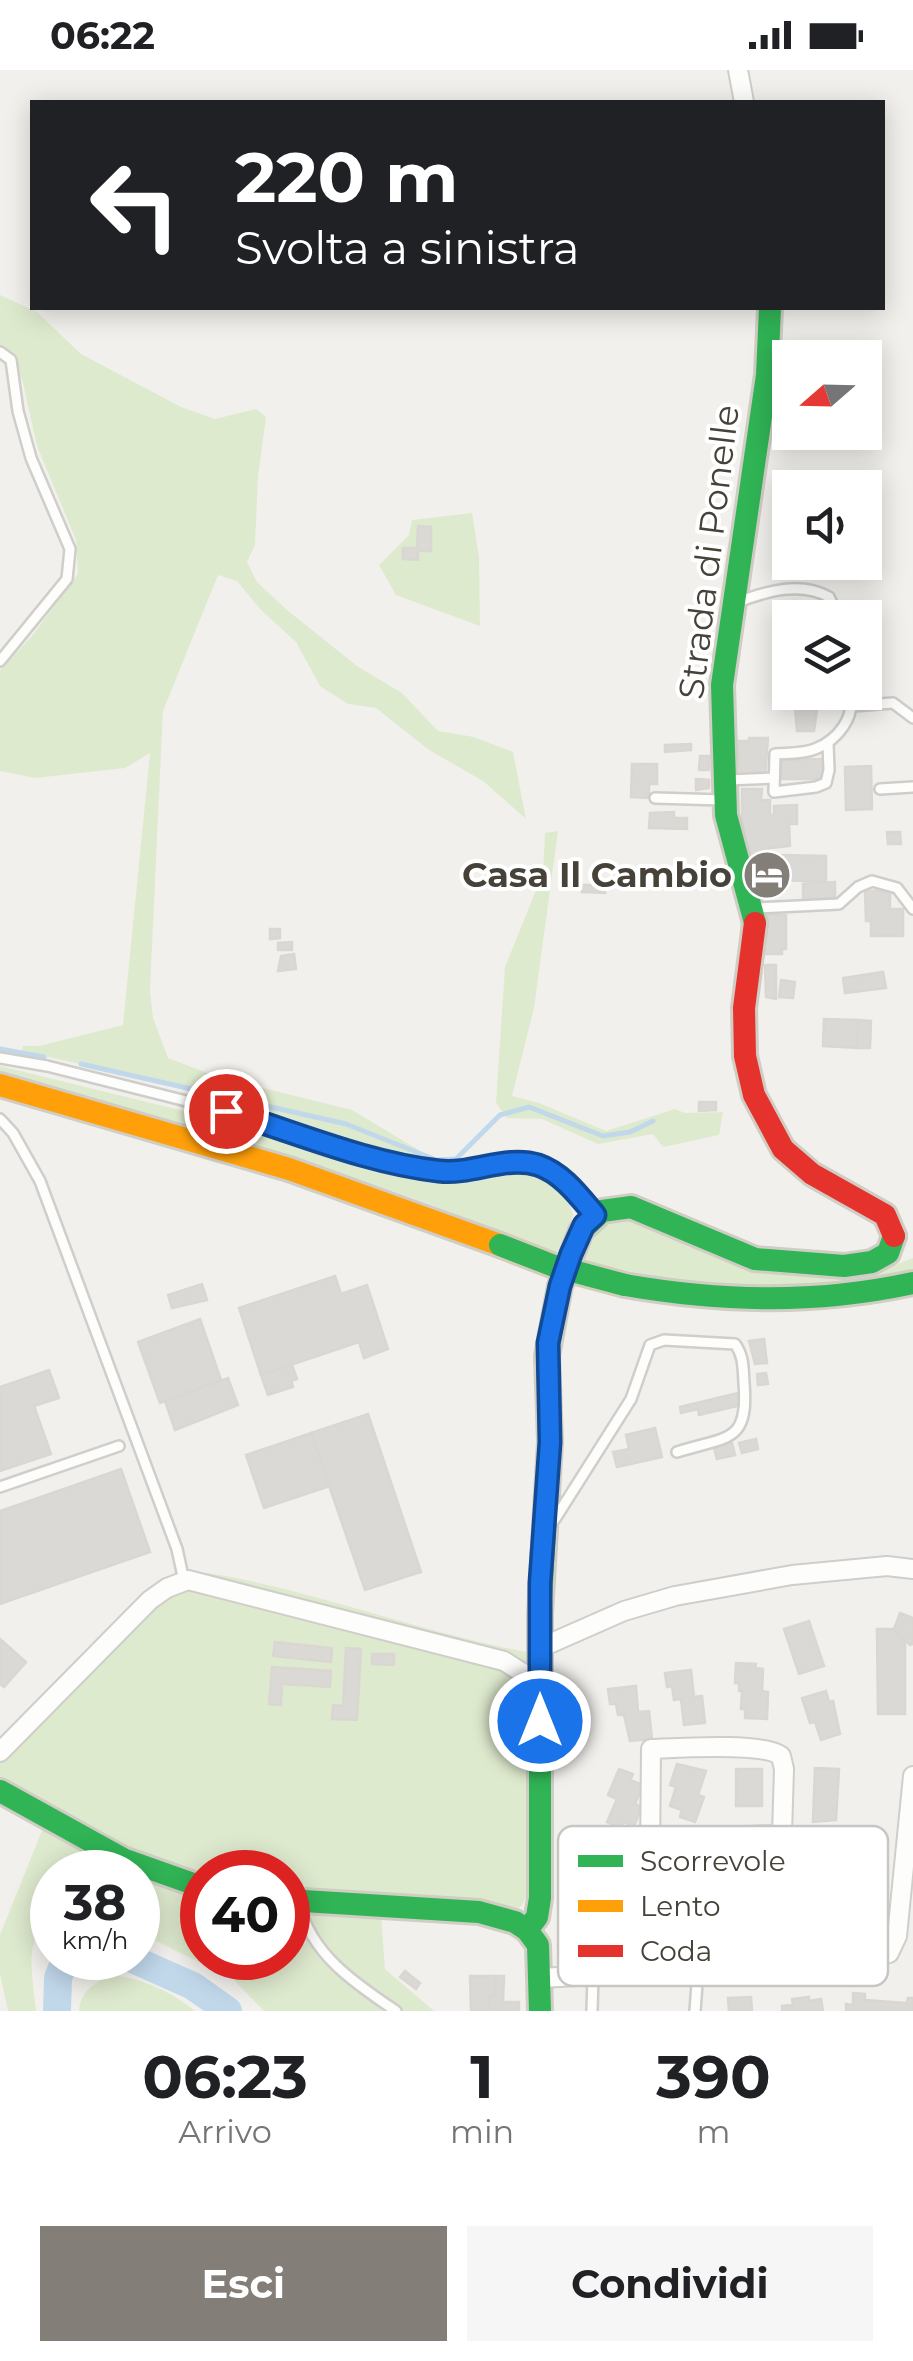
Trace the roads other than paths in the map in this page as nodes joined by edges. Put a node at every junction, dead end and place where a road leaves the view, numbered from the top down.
1 (738, 70) edge
2 (744, 100) edge
3 (770, 310) edge
4 (0, 352) edge
5 (831, 600) edge
6 (732, 605) junction
7 (0, 661) edge
8 (882, 704) edge
9 (852, 710) edge
10 (913, 718) edge
11 (828, 742) junction
12 (774, 778) junction
13 (913, 787) edge
14 (880, 789) dead end
15 (725, 790) junction
16 (655, 798) dead end
17 (754, 908) junction
18 (913, 909) edge
19 (0, 1058) edge
20 (0, 1086) edge
21 (0, 1119) edge
22 (595, 1215) junction
23 (913, 1283) edge
24 (119, 1446) dead end
25 (677, 1452) dead end
26 (0, 1486) edge
27 (544, 1539) junction
28 (913, 1569) edge
29 (184, 1582) junction
30 (540, 1648) junction
31 (540, 1684) junction
32 (0, 1752) edge
33 (913, 1776) edge
34 (0, 1791) edge
35 (651, 1826) edge
36 (781, 1826) edge
37 (180, 1882) edge
38 (310, 1902) edge
39 (528, 1930) junction
40 (310, 1933) edge
41 (888, 1952) edge
42 (558, 1977) edge
43 (541, 1978) junction
44 (593, 1986) edge
45 (697, 1986) edge
46 (396, 2011) edge
47 (540, 2011) edge
48 (592, 2011) edge
49 (695, 2011) edge

1 - 2 street
3 - 6 street, Strada di Ponelle
4 - 7 lane
5 - 6 lane
6 - 15 street, Strada di Ponelle
8 - 10 lane
9 - 11 lane
11 - 12 lane
11 - 12 lane
12 - 15 lane
13 - 14 lane
15 - 16 lane
15 - 17 street, Strada di Ponelle
17 - 18 lane
17 - 22 street, Strada di Ponelle
19 - 22 lane
20 - 23 street, bridge
21 - 29 lane
22 - 27 street
24 - 26 lane
25 - 27 lane
27 - 30 street
28 - 30 street
29 - 31 street
29 - 32 street
30 - 31 street
31 - 39 street
33 - 41 street
34 - 37 street
35 - 36 street
38 - 39 street
39 - 43 street
40 - 46 lane
42 - 43 street
43 - 47 street
44 - 48 lane
45 - 49 lane

